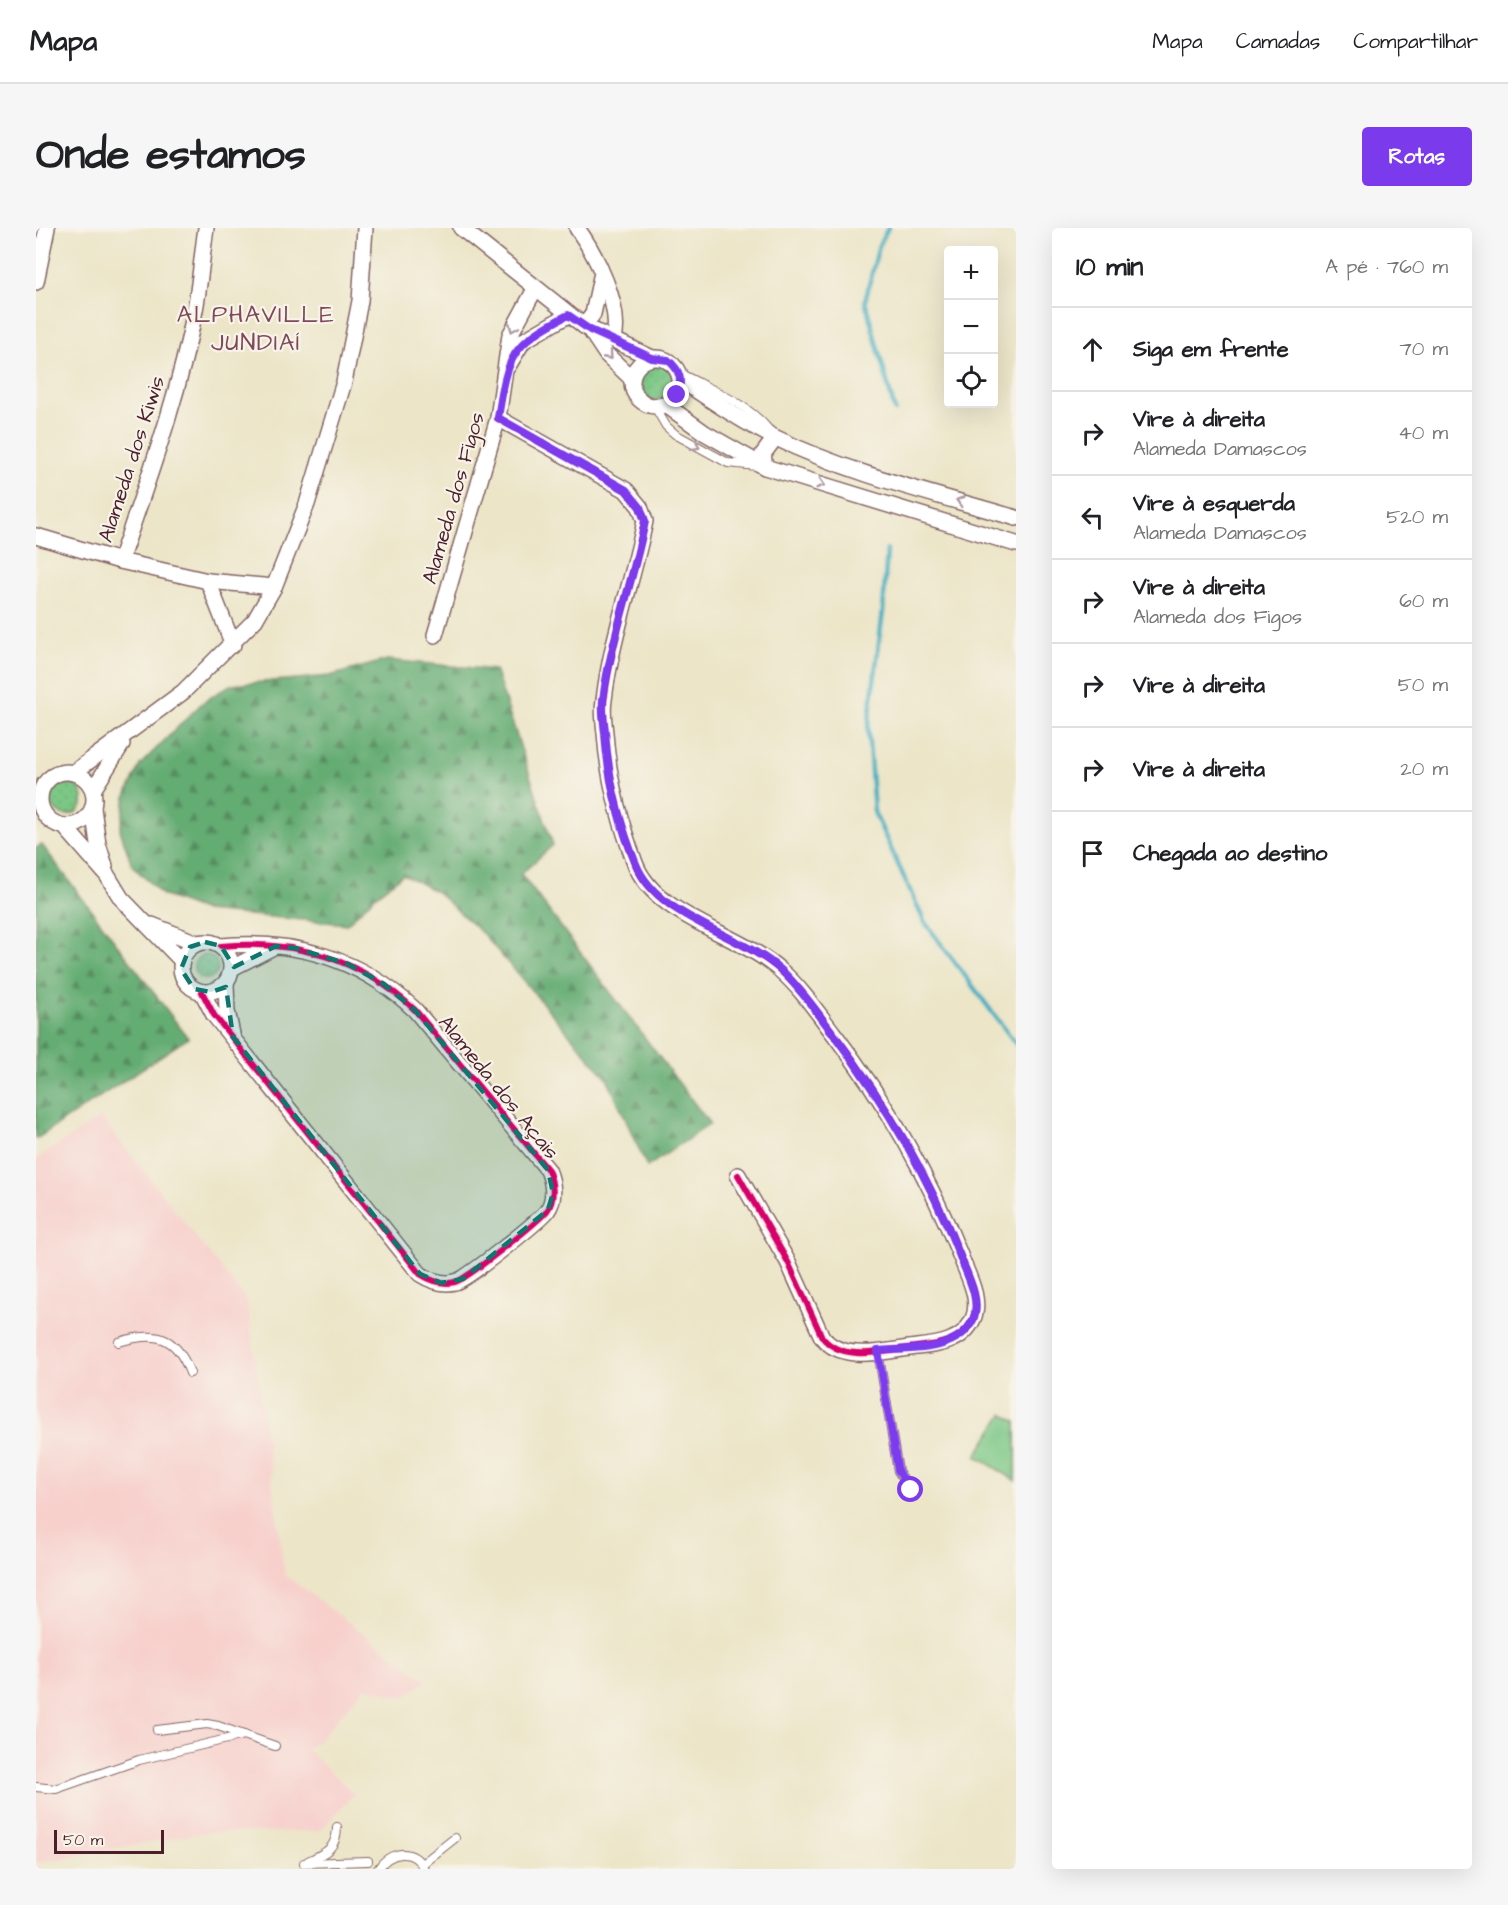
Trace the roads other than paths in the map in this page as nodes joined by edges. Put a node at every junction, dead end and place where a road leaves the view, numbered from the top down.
1 (47, 228) edge
2 (206, 228) edge
3 (461, 228) edge
4 (577, 228) edge
5 (369, 231) edge
6 (601, 274) junction
7 (36, 282) edge
8 (535, 289) junction
9 (568, 315) junction
10 (587, 328) junction
11 (614, 339) junction
12 (652, 358) junction
13 (505, 371) junction
14 (680, 376) junction
15 (632, 379) junction
16 (660, 406) junction
17 (498, 418) junction
18 (775, 438) junction
19 (765, 466) junction
20 (1016, 519) edge
21 (36, 536) edge
22 (1016, 544) edge
23 (120, 561) junction
24 (208, 581) junction
25 (274, 587) junction
26 (435, 635) dead end
27 (233, 645) junction
28 (129, 734) junction
29 (73, 773) junction
30 (42, 777) edge
31 (93, 790) junction
32 (38, 802) edge
33 (93, 808) junction
34 (64, 826) junction
35 (107, 875) junction
36 (146, 922) junction
37 (197, 943) junction
38 (221, 946) junction
39 (276, 946) junction
40 (182, 961) junction
41 (232, 968) junction
42 (226, 984) junction
43 (202, 992) junction
44 (233, 1037) junction
45 (738, 1176) dead end
46 (119, 1342) dead end
47 (878, 1351) junction
48 (190, 1373) dead end
49 (911, 1490) dead end
50 (157, 1730) dead end
51 (244, 1735) junction
52 (274, 1746) dead end
53 (36, 1787) edge
54 (337, 1827) dead end
55 (455, 1838) dead end
56 (368, 1861) dead end
57 (423, 1867) edge
58 (378, 1869) edge

1 - 7 street
2 - 23 street, Alameda dos Kiwis
3 - 8 street
4 - 6 street
5 - 25 street
6 - 10 street
6 - 11 street
8 - 9 street
8 -> 13 street, Alameda dos Figos
9 - 10 street
9 - 13 street, Alameda dos Figos
10 - 11 street
10 -> 15 street
11 - 12 street
12 - 14 street
12 - 15 street
13 - 17 street, Alameda dos Figos
14 - 16 street
14 - 18 street
15 - 16 street
16 -> 19 street
17 - 26 street, Alameda dos Figos
17 - 47 street
18 - 19 street
20 -> 18 street
19 -> 22 street
21 - 23 street
23 - 24 street
24 - 25 street
24 - 27 street
25 - 27 street
27 - 28 street
28 - 29 street
28 - 31 street
29 - 30 street
29 - 31 street
30 - 32 street
31 - 33 street
32 - 34 street
33 - 34 street
33 - 35 street
34 - 35 street
35 - 36 street
36 - 37 street
36 - 40 street
37 - 38 street
37 - 40 street
38 - 39 street, Alameda dos Açais
38 - 41 street
39 - 41 street
39 - 44 street, Alameda dos Açais
40 - 43 street
41 - 42 street
42 - 43 street
42 - 44 street
43 - 44 street, Alameda dos Açais
45 - 47 street
46 - 48 lane
47 - 49 lane
50 - 51 lane
51 - 52 lane
51 - 53 lane
54 - 56 lane
55 - 57 lane
57 - 58 lane

